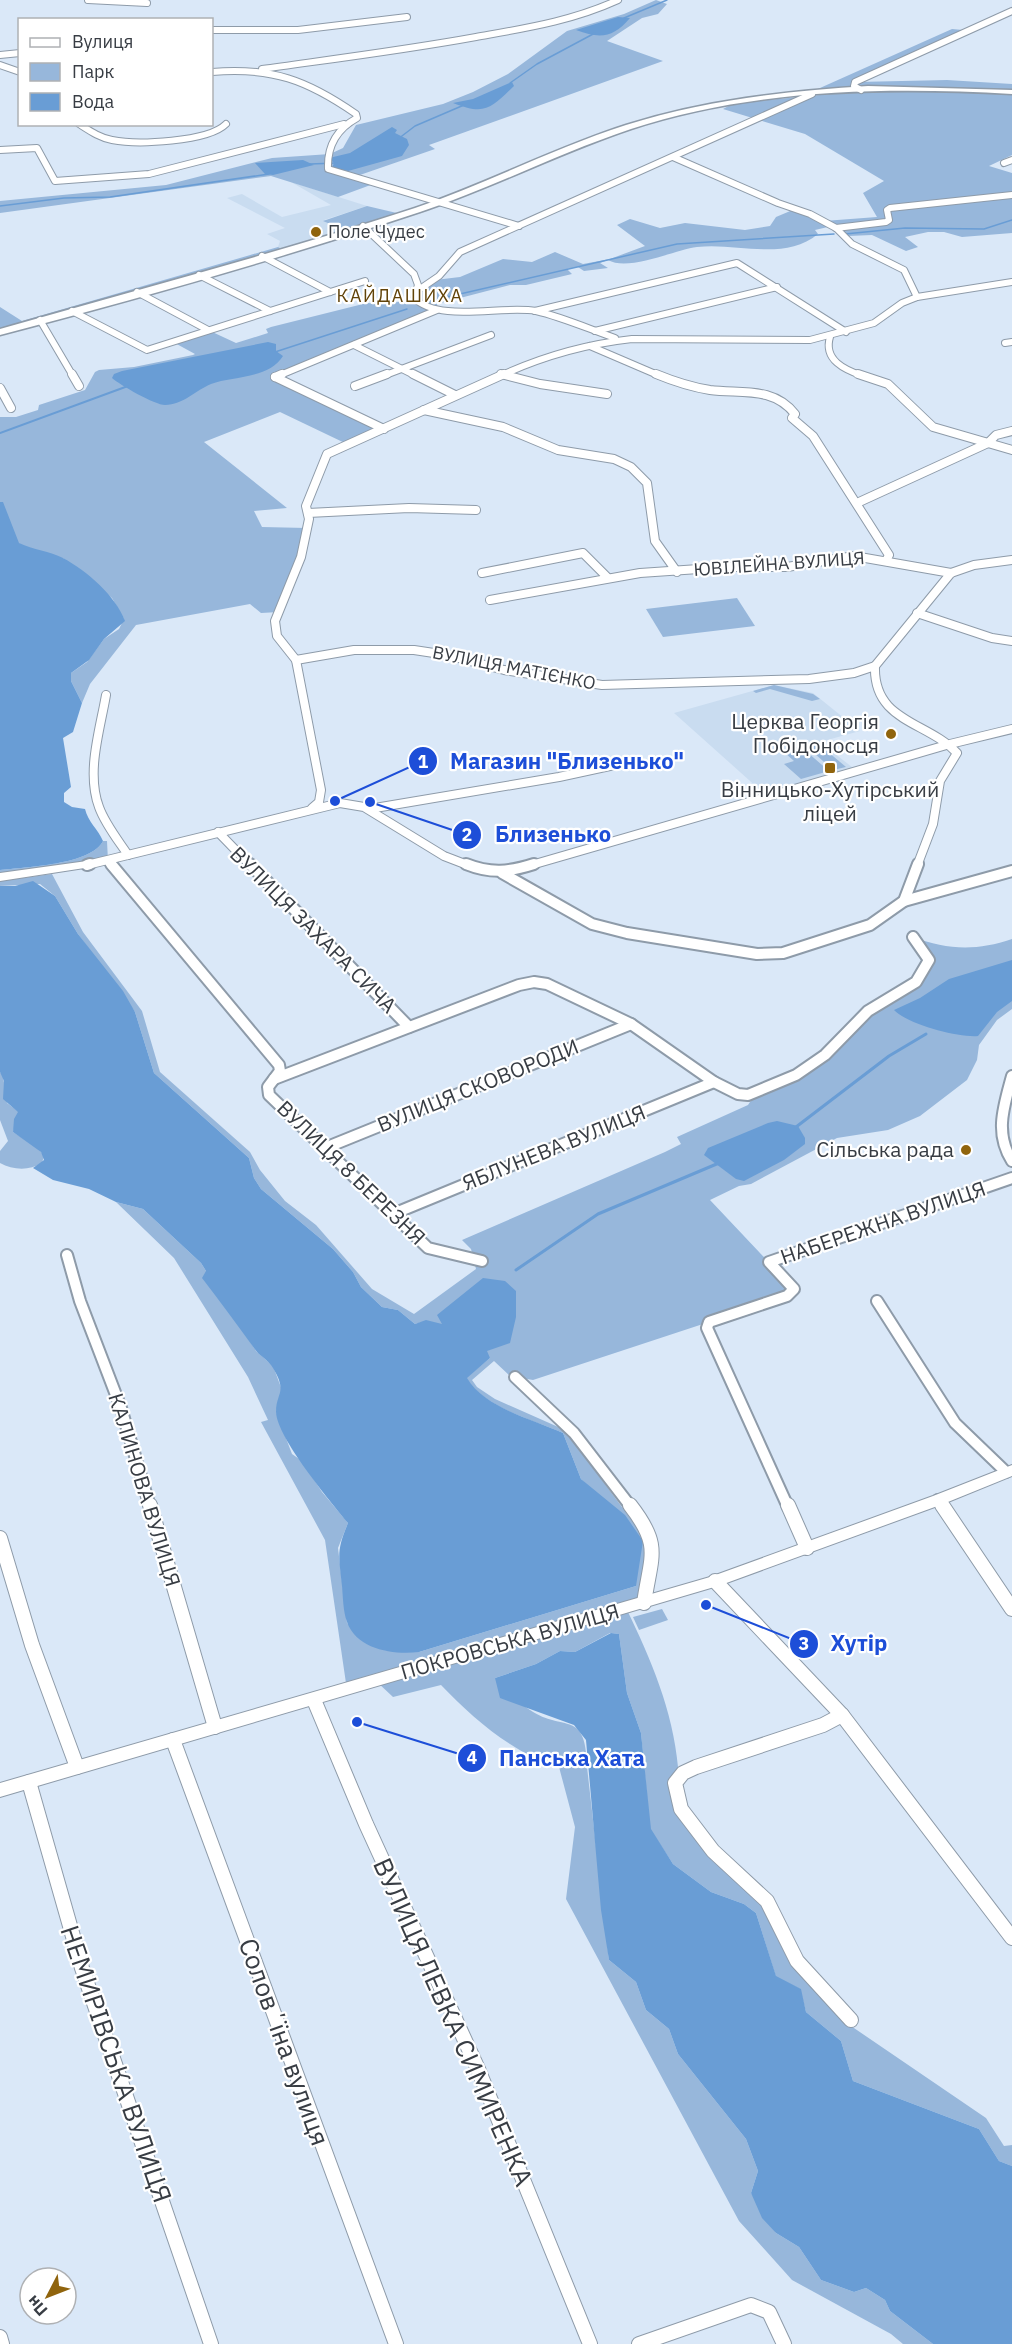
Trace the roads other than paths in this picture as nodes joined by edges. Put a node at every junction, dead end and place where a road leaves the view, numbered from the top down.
1 (88, 0) edge
2 (618, 0) edge
3 (147, 3) dead end
4 (1012, 11) edge
5 (407, 17) dead end
6 (213, 30) edge
7 (18, 53) edge
8 (0, 55) edge
9 (0, 65) edge
10 (259, 70) junction
11 (18, 71) edge
12 (213, 72) edge
13 (861, 90) junction
14 (1012, 92) edge
15 (812, 94) junction
16 (226, 124) dead end
17 (344, 124) junction
18 (83, 126) edge
19 (0, 150) edge
20 (673, 157) junction
21 (1012, 160) edge
22 (1004, 163) dead end
23 (1012, 195) edge
24 (435, 203) junction
25 (363, 226) junction
26 (519, 226) junction
27 (836, 228) junction
28 (262, 256) junction
29 (199, 274) junction
30 (365, 281) dead end
31 (1012, 282) edge
32 (777, 287) junction
33 (417, 291) junction
34 (137, 292) junction
35 (330, 292) junction
36 (917, 297) junction
37 (270, 310) junction
38 (438, 310) junction
39 (72, 311) junction
40 (535, 311) junction
41 (40, 320) junction
42 (208, 330) junction
43 (0, 332) edge
44 (592, 332) junction
45 (846, 332) junction
46 (491, 335) dead end
47 (620, 339) junction
48 (829, 340) junction
49 (604, 342) junction
50 (354, 345) junction
51 (590, 346) junction
52 (404, 368) junction
53 (500, 374) junction
54 (79, 386) dead end
55 (355, 386) dead end
56 (0, 388) edge
57 (455, 394) junction
58 (607, 394) dead end
59 (11, 408) dead end
60 (424, 410) junction
61 (384, 429) junction
62 (1012, 431) edge
63 (988, 443) junction
64 (1012, 450) edge
65 (857, 503) junction
66 (476, 510) dead end
67 (308, 513) junction
68 (1012, 560) edge
69 (886, 561) junction
70 (677, 572) junction
71 (482, 573) dead end
72 (951, 573) junction
73 (608, 578) junction
74 (490, 600) dead end
75 (917, 614) junction
76 (1012, 640) edge
77 (296, 660) junction
78 (875, 666) junction
79 (854, 673) junction
80 (876, 681) junction
81 (106, 695) dead end
82 (1012, 729) edge
83 (950, 744) junction
84 (932, 746) dead end
85 (619, 764) dead end
86 (312, 808) junction
87 (369, 809) junction
88 (218, 832) junction
89 (128, 855) junction
90 (108, 861) junction
91 (87, 865) joint
92 (1012, 872) edge
93 (502, 873) junction
94 (0, 877) edge
95 (904, 902) junction
96 (913, 937) dead end
97 (631, 1024) junction
98 (409, 1026) junction
99 (1012, 1076) edge
100 (274, 1079) junction
101 (714, 1082) junction
102 (324, 1148) junction
103 (1012, 1161) edge
104 (1012, 1178) edge
105 (393, 1214) junction
106 (67, 1255) dead end
107 (482, 1261) dead end
108 (877, 1301) dead end
109 (514, 1377) dead end
110 (1009, 1471) edge
111 (938, 1500) junction
112 (0, 1538) edge
113 (807, 1548) junction
114 (715, 1581) junction
115 (644, 1603) junction
116 (1012, 1609) edge
117 (314, 1700) junction
118 (842, 1715) junction
119 (215, 1727) junction
120 (173, 1740) junction
121 (78, 1767) junction
122 (28, 1782) junction
123 (0, 1790) edge
124 (1012, 1938) edge
125 (851, 2020) dead end
126 (0, 2337) edge
127 (2, 2344) edge
128 (211, 2344) edge
129 (396, 2344) edge
130 (590, 2344) edge
131 (639, 2344) edge
132 (784, 2344) edge

1 - 3 street
2 - 10 street
4 - 13 street
5 - 6 street
7 - 8 street
9 - 11 street
10 - 12 street
10 - 17 street
13 - 14 main road
13 - 15 main road
15 - 20 street
15 - 24 main road
16 - 18 street
17 - 19 street
17 - 24 street
20 - 26 street
20 - 27 street
21 - 22 street
23 - 27 street
24 - 25 main road
24 - 26 street
25 - 28 main road
25 - 33 street
26 - 33 street
27 - 36 street
28 - 29 main road
28 - 35 street
29 - 34 main road
29 - 37 street
30 - 35 street
31 - 36 street
32 - 40 street
32 - 44 street
32 - 45 street
33 - 38 street
34 - 39 main road
34 - 42 street
35 - 37 street
36 - 45 street
37 - 42 street
38 - 40 street
38 - 50 street
39 - 41 main road
39 - 42 street
40 - 44 street
41 - 43 main road
41 - 54 street
44 - 47 street
44 - 49 street
45 - 48 street
46 - 52 street
47 - 48 street
47 - 49 street
48 - 63 street
49 - 51 street
50 - 52 street
50 - 61 street
51 - 53 street
51 - 65 street
52 - 55 street
52 - 57 street
53 - 57 street
53 - 58 street
56 - 59 street
57 - 60 street
60 - 61 street
60 - 70 street, ЮВІЛЕЙНА ВУЛИЦЯ
61 - 67 street
62 - 63 street
63 - 64 street
63 - 65 street
65 - 69 street
66 - 67 street
67 - 77 street
68 - 72 street
69 - 70 street, ЮВІЛЕЙНА ВУЛИЦЯ
69 - 72 street, ЮВІЛЕЙНА ВУЛИЦЯ
70 - 73 street, ЮВІЛЕЙНА ВУЛИЦЯ
71 - 73 street
72 - 75 street
73 - 74 street, ЮВІЛЕЙНА ВУЛИЦЯ
75 - 76 street
75 - 78 street
77 - 79 street, ВУЛИЦЯ МАТІЄНКО
77 - 86 street
78 - 79 street, ВУЛИЦЯ МАТІЄНКО
78 - 80 street
79 - 80 street
80 - 83 street
81 - 89 street
82 - 83 street
83 - 84 street
83 - 93 street
83 - 95 street
85 - 87 street
86 - 87 street
86 - 88 street
87 - 93 street
88 - 89 street
88 - 98 street, ВУЛИЦЯ ЗАХАРА СИЧА
89 - 90 street
90 - 91 street
90 - 100 street, ВУЛИЦЯ 8 БЕРЕЗНЯ
91 - 94 street
92 - 95 street
93 - 95 street
96 - 101 street, ВУЛИЦЯ ЗАХАРА СИЧА
97 - 98 street, ВУЛИЦЯ ЗАХАРА СИЧА
97 - 101 street, ВУЛИЦЯ ЗАХАРА СИЧА
97 - 102 street, ВУЛИЦЯ СКОВОРОДИ
98 - 100 street, ВУЛИЦЯ ЗАХАРА СИЧА
99 - 103 street
100 - 102 street, ВУЛИЦЯ 8 БЕРЕЗНЯ
101 - 105 street, ЯБЛУНЕВА ВУЛИЦЯ
102 - 105 street, ВУЛИЦЯ 8 БЕРЕЗНЯ
104 - 113 street, НАБЕРЕЖНА ВУЛИЦЯ
105 - 107 street, ВУЛИЦЯ 8 БЕРЕЗНЯ
106 - 119 street, КАЛИНОВА ВУЛИЦЯ
108 - 110 street
109 - 115 street
110 - 111 street, ПОКРОВСЬКА ВУЛИЦЯ
111 - 113 street, ПОКРОВСЬКА ВУЛИЦЯ
111 - 116 street
112 - 121 street
113 - 114 street, ПОКРОВСЬКА ВУЛИЦЯ
114 - 115 street, ПОКРОВСЬКА ВУЛИЦЯ
114 - 118 street
115 - 117 street, ПОКРОВСЬКА ВУЛИЦЯ
117 - 119 street, ПОКРОВСЬКА ВУЛИЦЯ
117 - 130 street, ВУЛИЦЯ ЛЕВКА СИМИРЕНКА
118 - 124 street
118 - 125 street
119 - 120 street, ПОКРОВСЬКА ВУЛИЦЯ
120 - 121 street, ПОКРОВСЬКА ВУЛИЦЯ
120 - 129 street, Соловʼїна вулиця
121 - 122 street, ПОКРОВСЬКА ВУЛИЦЯ
122 - 123 street, ПОКРОВСЬКА ВУЛИЦЯ
122 - 128 street, НЕМИРІВСЬКА ВУЛИЦЯ
126 - 127 street
131 - 132 street

